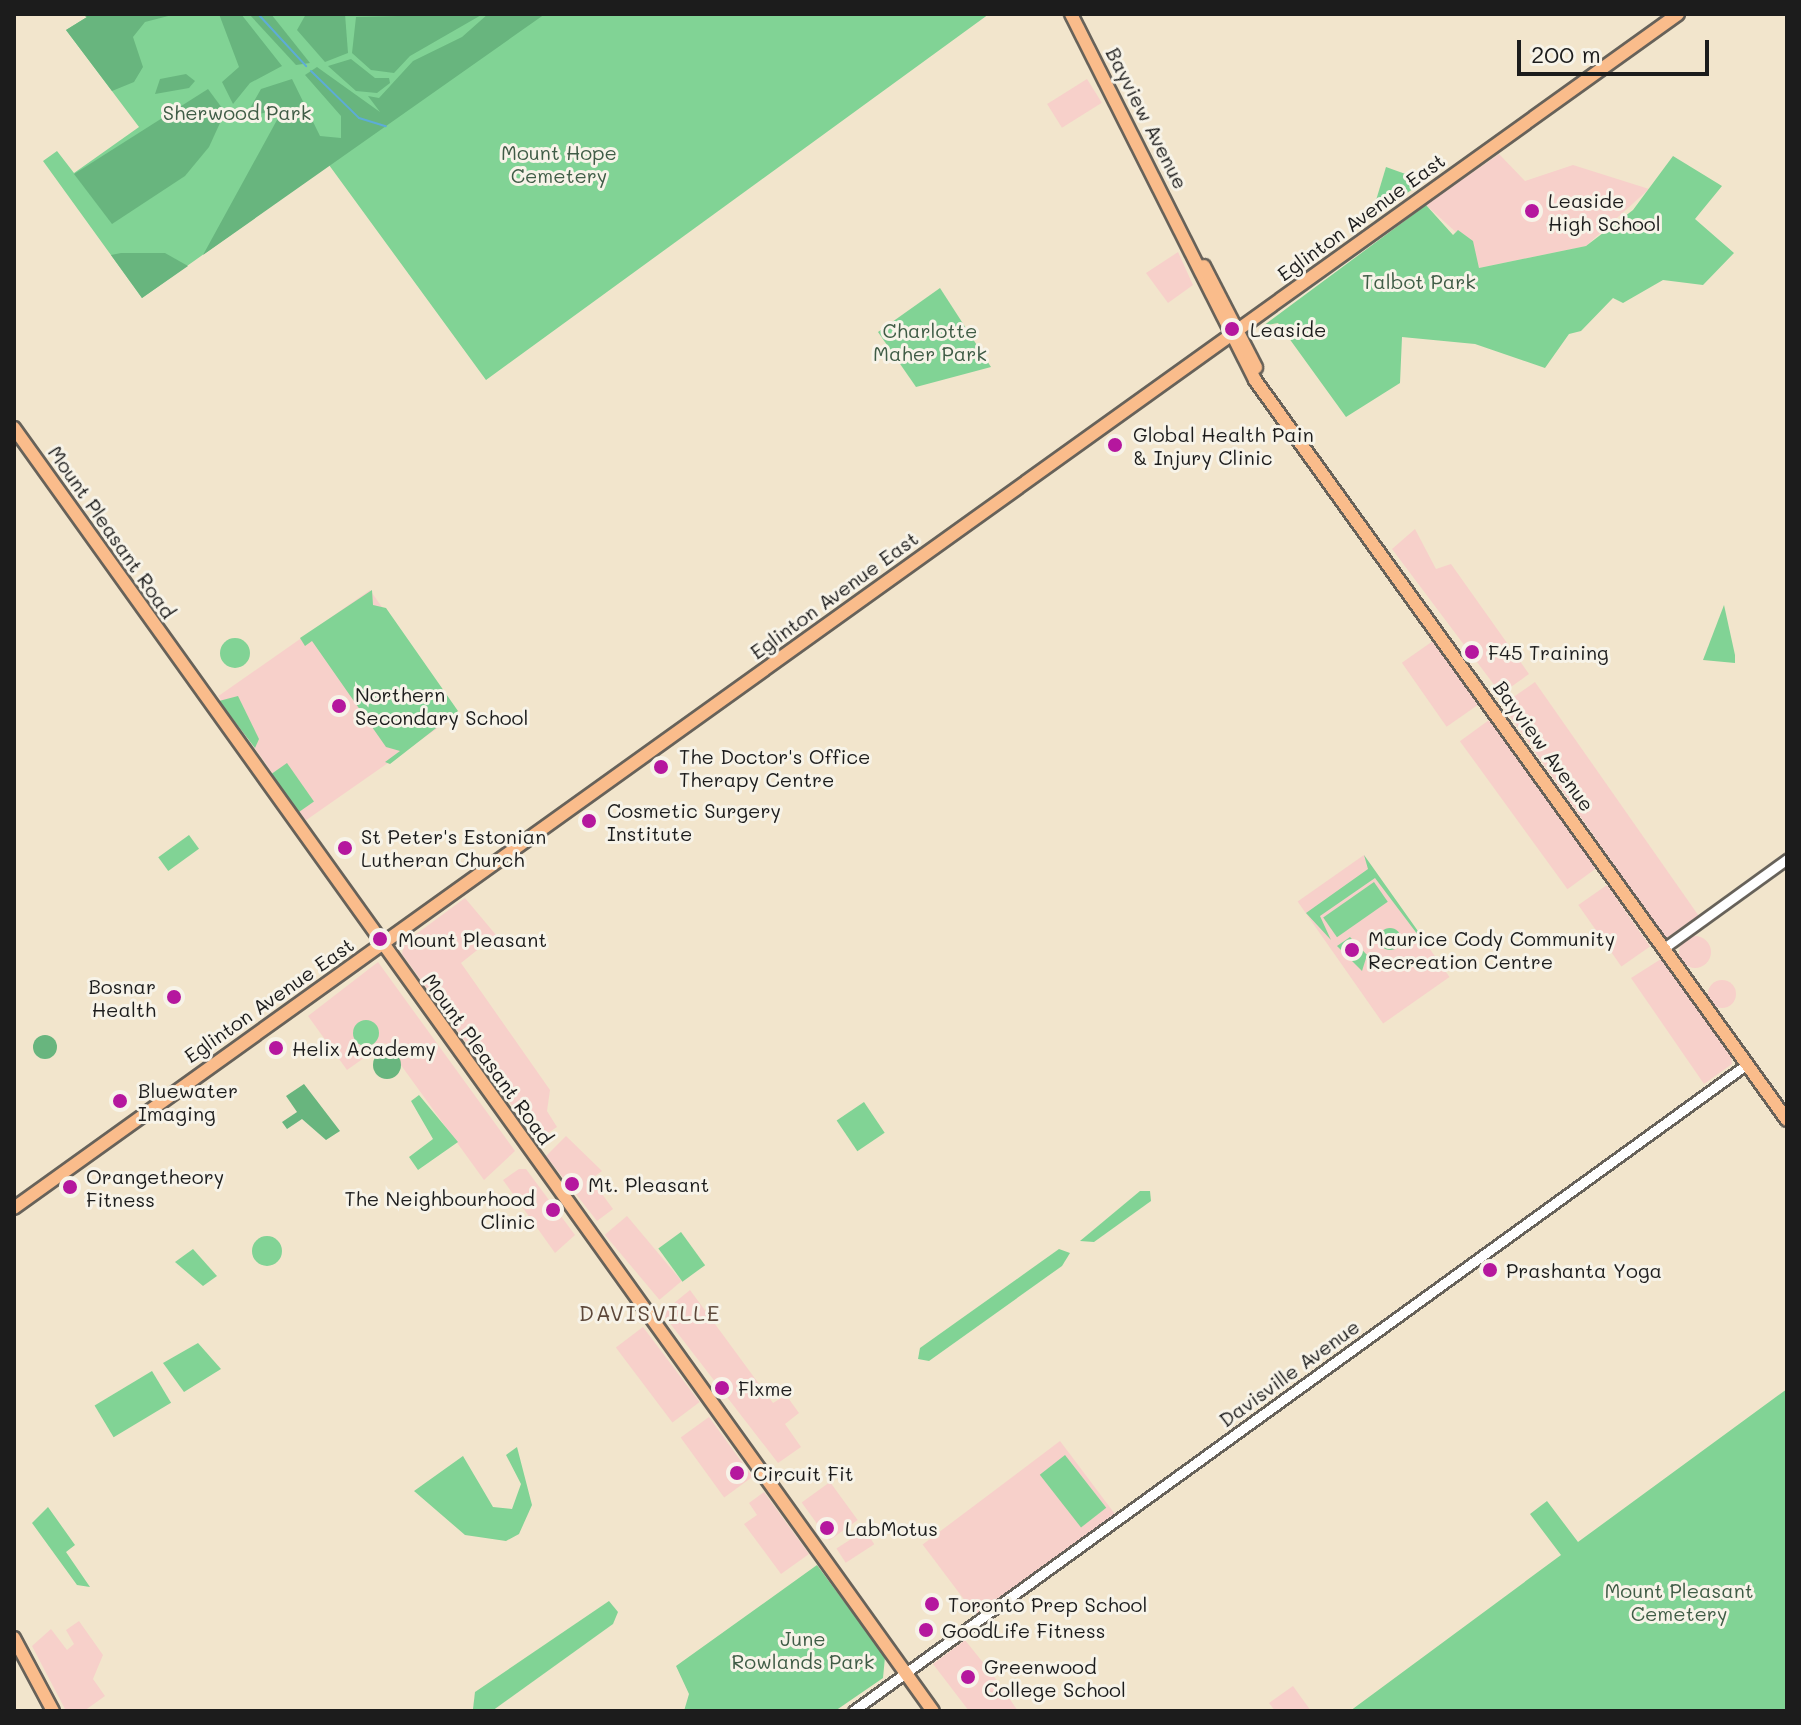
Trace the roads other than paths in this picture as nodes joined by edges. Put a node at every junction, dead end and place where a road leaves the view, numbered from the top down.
1 (1071, 14) edge
2 (1678, 14) edge
3 (1234, 332) junction
4 (14, 428) edge
5 (1787, 859) edge
6 (382, 945) junction
7 (1664, 948) junction
8 (1747, 1064) junction
9 (1787, 1120) edge
10 (14, 1208) edge
11 (14, 1638) edge
12 (909, 1671) junction
13 (53, 1711) edge
14 (853, 1711) edge
15 (933, 1711) edge

1 - 3 main road, Bayview Avenue
2 - 3 main road, Eglinton Avenue East
3 - 6 main road, Eglinton Avenue East
3 - 7 main road, Bayview Avenue
4 - 6 main road, Mount Pleasant Road
5 - 7 street
6 - 10 main road, Eglinton Avenue East
6 - 12 main road, Mount Pleasant Road
7 - 8 main road, Bayview Avenue
8 - 9 main road, Bayview Avenue
8 - 12 street, Davisville Avenue
11 - 13 main road
12 - 14 street, Davisville Avenue
12 - 15 main road, Mount Pleasant Road

